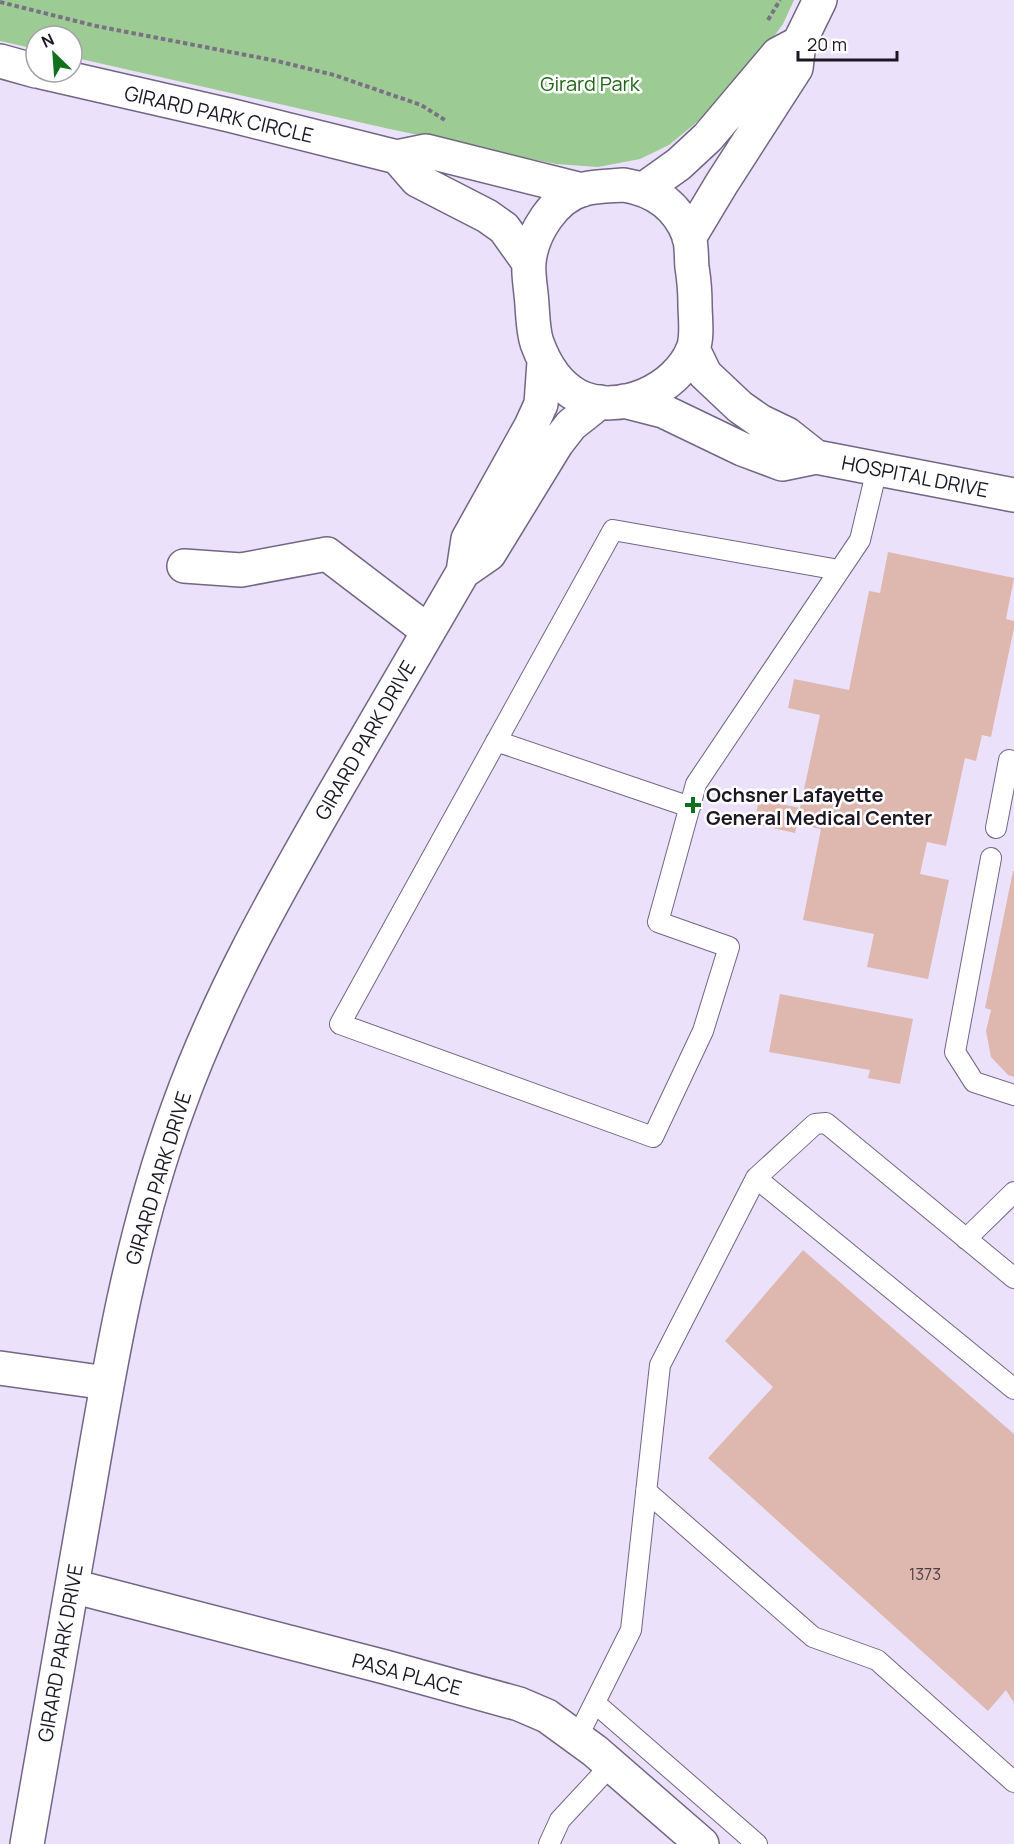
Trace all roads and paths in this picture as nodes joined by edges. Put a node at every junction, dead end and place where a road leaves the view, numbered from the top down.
1 (820, 0) edge
2 (0, 2) edge
3 (799, 43) junction
4 (0, 61) edge
5 (24, 68) edge
6 (84, 82) edge
7 (450, 123) dead end
8 (397, 157) junction
9 (644, 189) junction
10 (582, 190) junction
11 (689, 238) junction
12 (529, 263) junction
13 (693, 349) junction
14 (544, 362) junction
15 (612, 401) junction
16 (816, 457) junction
17 (876, 469) junction
18 (1014, 495) edge
19 (184, 566) dead end
20 (839, 570) junction
21 (463, 572) junction
22 (428, 631) junction
23 (496, 741) junction
24 (1009, 760) dead end
25 (690, 807) junction
26 (996, 828) dead end
27 (991, 858) dead end
28 (1014, 1095) edge
29 (756, 1178) junction
30 (1014, 1192) edge
31 (966, 1239) junction
32 (1014, 1278) edge
33 (2, 1377) edge
34 (107, 1383) junction
35 (1014, 1389) edge
36 (646, 1491) junction
37 (72, 1586) junction
38 (595, 1703) junction
39 (577, 1738) junction
40 (611, 1765) junction
41 (1014, 1782) edge
42 (27, 1844) edge
43 (549, 1844) edge
44 (702, 1844) edge
45 (757, 1844) edge

1 - 3 street
2 - 7 path
3 - 9 street
3 - 11 street
4 - 5 street
6 - 8 street, GIRARD PARK CIRCLE
8 - 10 street, GIRARD PARK CIRCLE
8 - 12 street
9 - 10 street
9 - 11 street
10 - 12 street
11 - 13 street
12 - 14 street
13 - 15 street
13 - 16 street, HOSPITAL DRIVE
14 - 15 street
14 - 21 street, GIRARD PARK DRIVE
15 - 16 street, HOSPITAL DRIVE
15 - 21 street, GIRARD PARK DRIVE
16 - 17 street, HOSPITAL DRIVE
17 - 18 street, HOSPITAL DRIVE
17 - 20 lane
19 - 22 street
20 - 23 lane
20 - 25 lane
21 - 22 street, GIRARD PARK DRIVE
22 - 34 street, GIRARD PARK DRIVE
23 - 25 lane
23 - 25 lane
24 - 26 lane
27 - 28 lane
29 - 31 lane
29 - 35 lane
29 - 36 lane
30 - 31 lane
31 - 32 lane
33 - 34 street
34 - 37 street, GIRARD PARK DRIVE
36 - 38 lane
36 - 41 lane
37 - 39 street, PASA PLACE
37 - 42 street, GIRARD PARK DRIVE
38 - 39 lane
38 - 45 lane
39 - 40 street, PASA PLACE
40 - 43 lane
40 - 44 street, PASA PLACE

